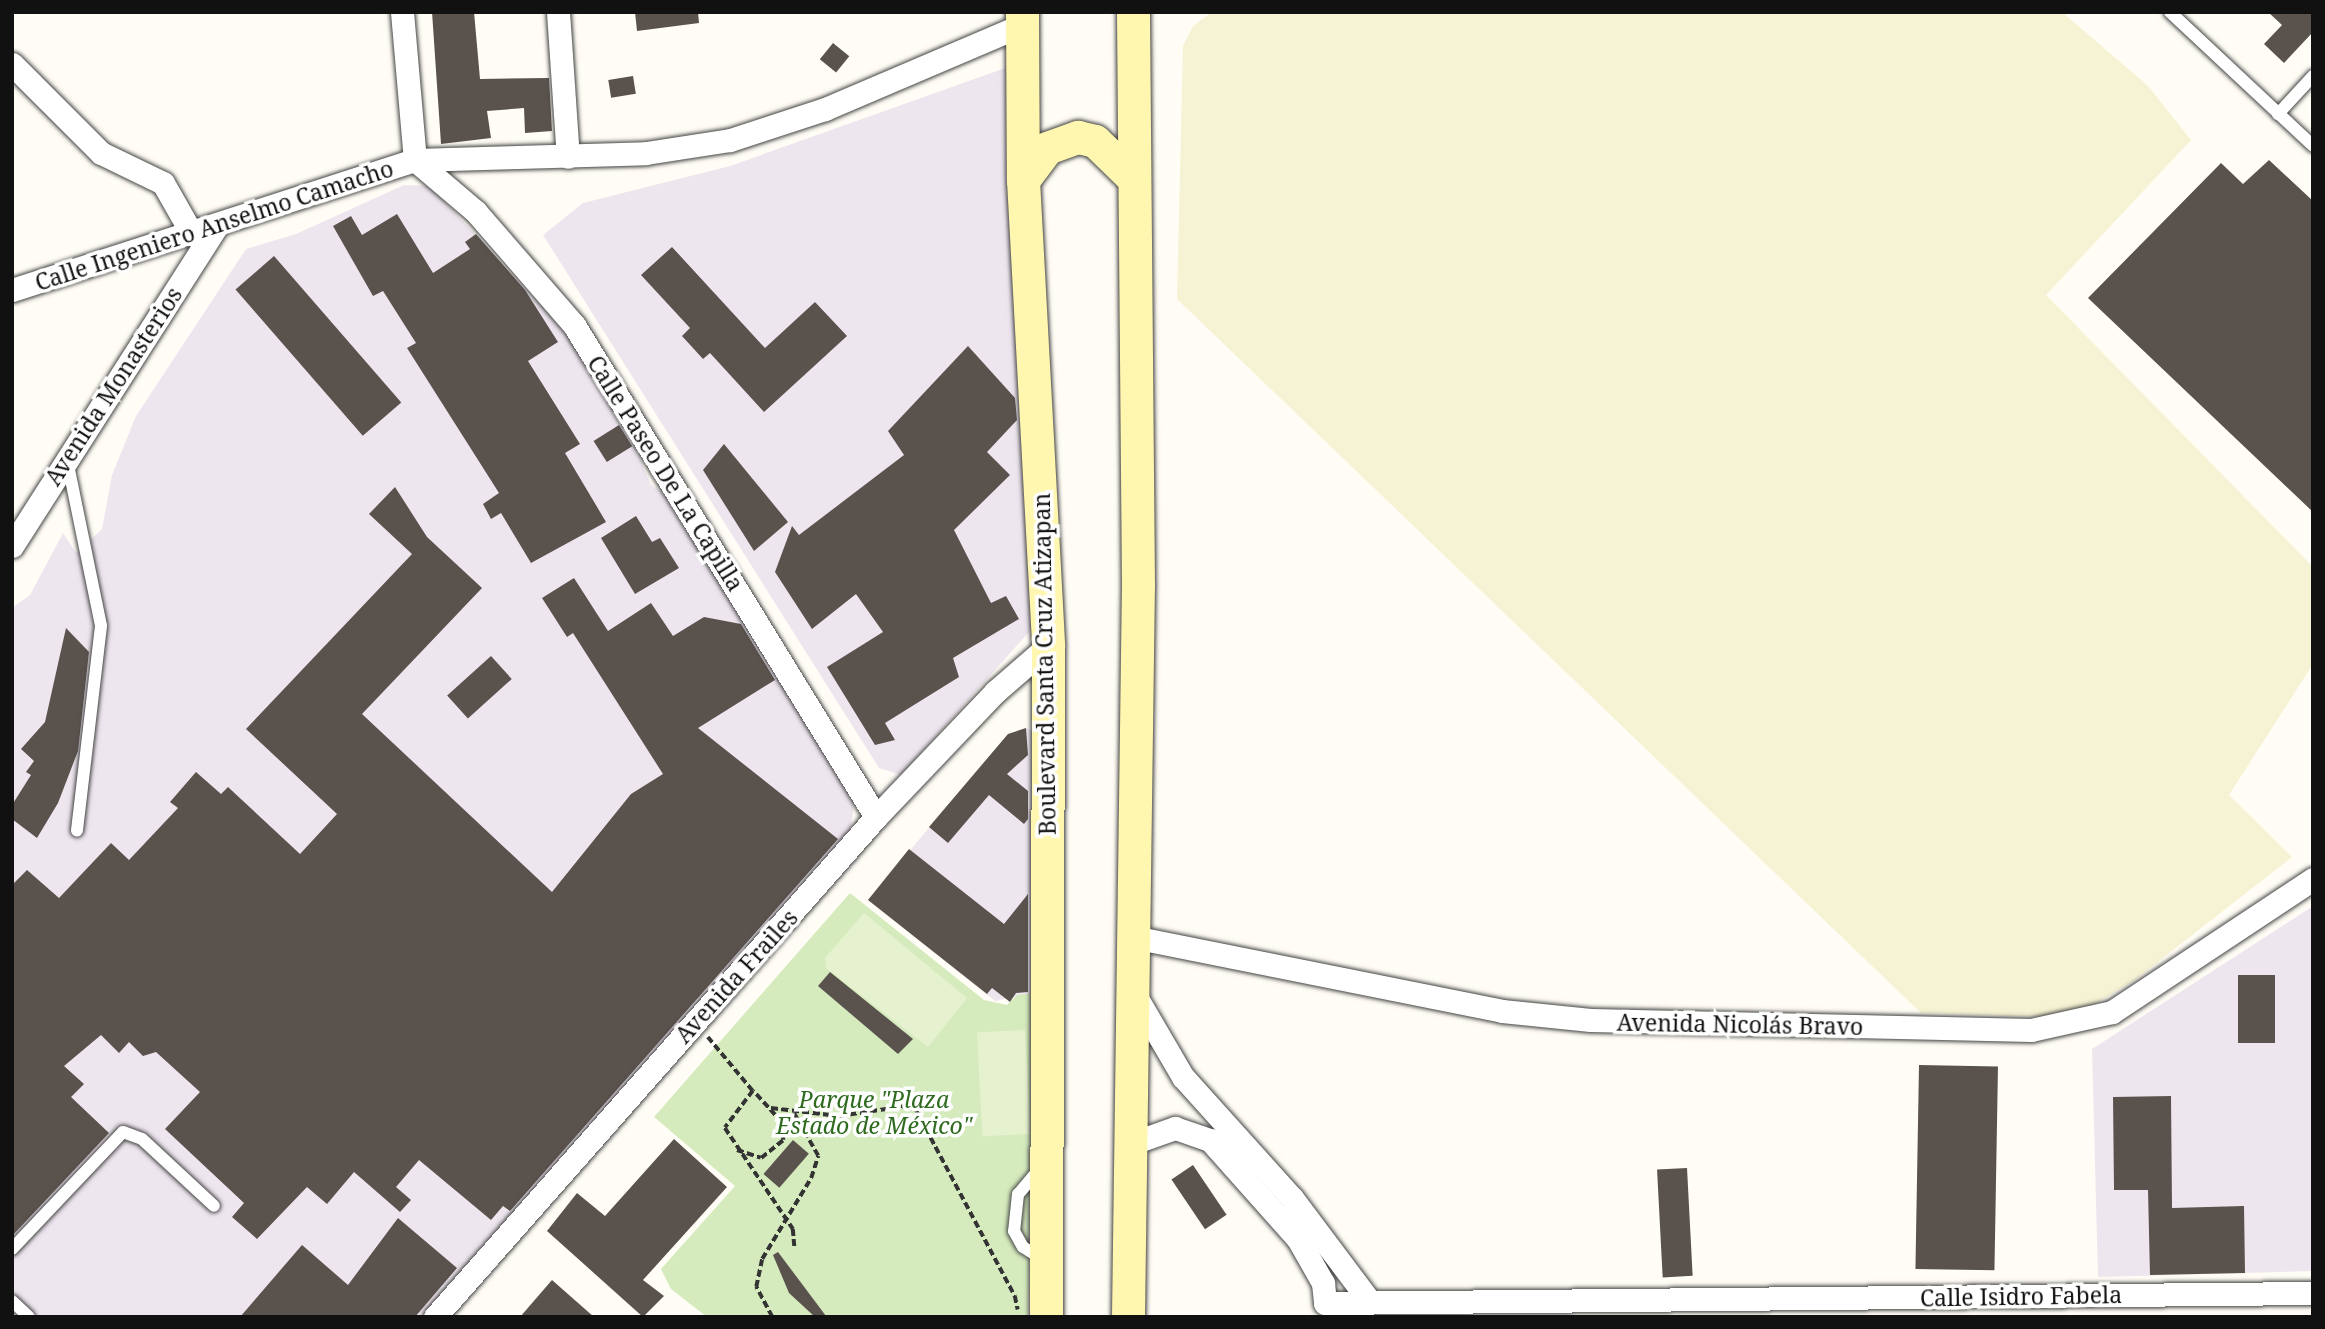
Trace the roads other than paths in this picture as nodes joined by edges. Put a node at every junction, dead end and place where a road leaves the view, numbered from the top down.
1 (402, 12) edge
2 (558, 12) edge
3 (1133, 12) edge
4 (2171, 12) edge
5 (1022, 19) edge
6 (12, 64) edge
7 (2313, 76) edge
8 (2278, 114) junction
9 (2313, 146) edge
10 (568, 157) junction
11 (415, 160) junction
12 (1133, 178) junction
13 (1023, 180) junction
14 (217, 226) junction
15 (192, 234) junction
16 (12, 290) edge
17 (66, 456) junction
18 (12, 546) edge
19 (1048, 646) junction
20 (877, 817) junction
21 (77, 831) dead end
22 (2313, 879) edge
23 (1133, 937) junction
24 (1132, 988) junction
25 (1130, 1144) junction
26 (215, 1206) dead end
27 (12, 1249) edge
28 (2313, 1293) edge
29 (12, 1301) edge
30 (1370, 1302) junction
31 (1322, 1310) edge
32 (29, 1317) edge
33 (435, 1317) edge
34 (1046, 1317) edge
35 (1128, 1317) edge

1 - 11 street
2 - 10 street
3 - 12 main road
4 - 8 lane
5 - 10 street, Calle Ingeniero Anselmo Camacho
5 - 13 main road, Boulevard Santa Cruz Atizapan
6 - 15 street
7 - 8 lane
8 - 9 lane
10 - 11 street, Calle Ingeniero Anselmo Camacho
11 - 14 street, Calle Ingeniero Anselmo Camacho
11 - 20 street, Calle Paseo De La Capilla
12 - 13 main road
12 - 23 main road
13 - 19 main road, Boulevard Santa Cruz Atizapan
14 - 15 street, Calle Ingeniero Anselmo Camacho
14 - 17 street, Avenida Monasterios
15 - 16 street, Calle Ingeniero Anselmo Camacho
17 - 18 street, Avenida Monasterios
17 - 21 lane
19 - 20 street, Avenida Frailes
19 - 34 main road, Boulevard Santa Cruz Atizapan
20 - 33 street, Avenida Frailes
22 - 23 street, Avenida Nicolás Bravo
23 - 24 main road
24 - 25 main road
24 - 30 street
25 - 31 street
25 - 35 main road
26 - 27 lane
28 - 30 street, Calle Isidro Fabela
29 - 32 lane
30 - 31 street, Calle Isidro Fabela

